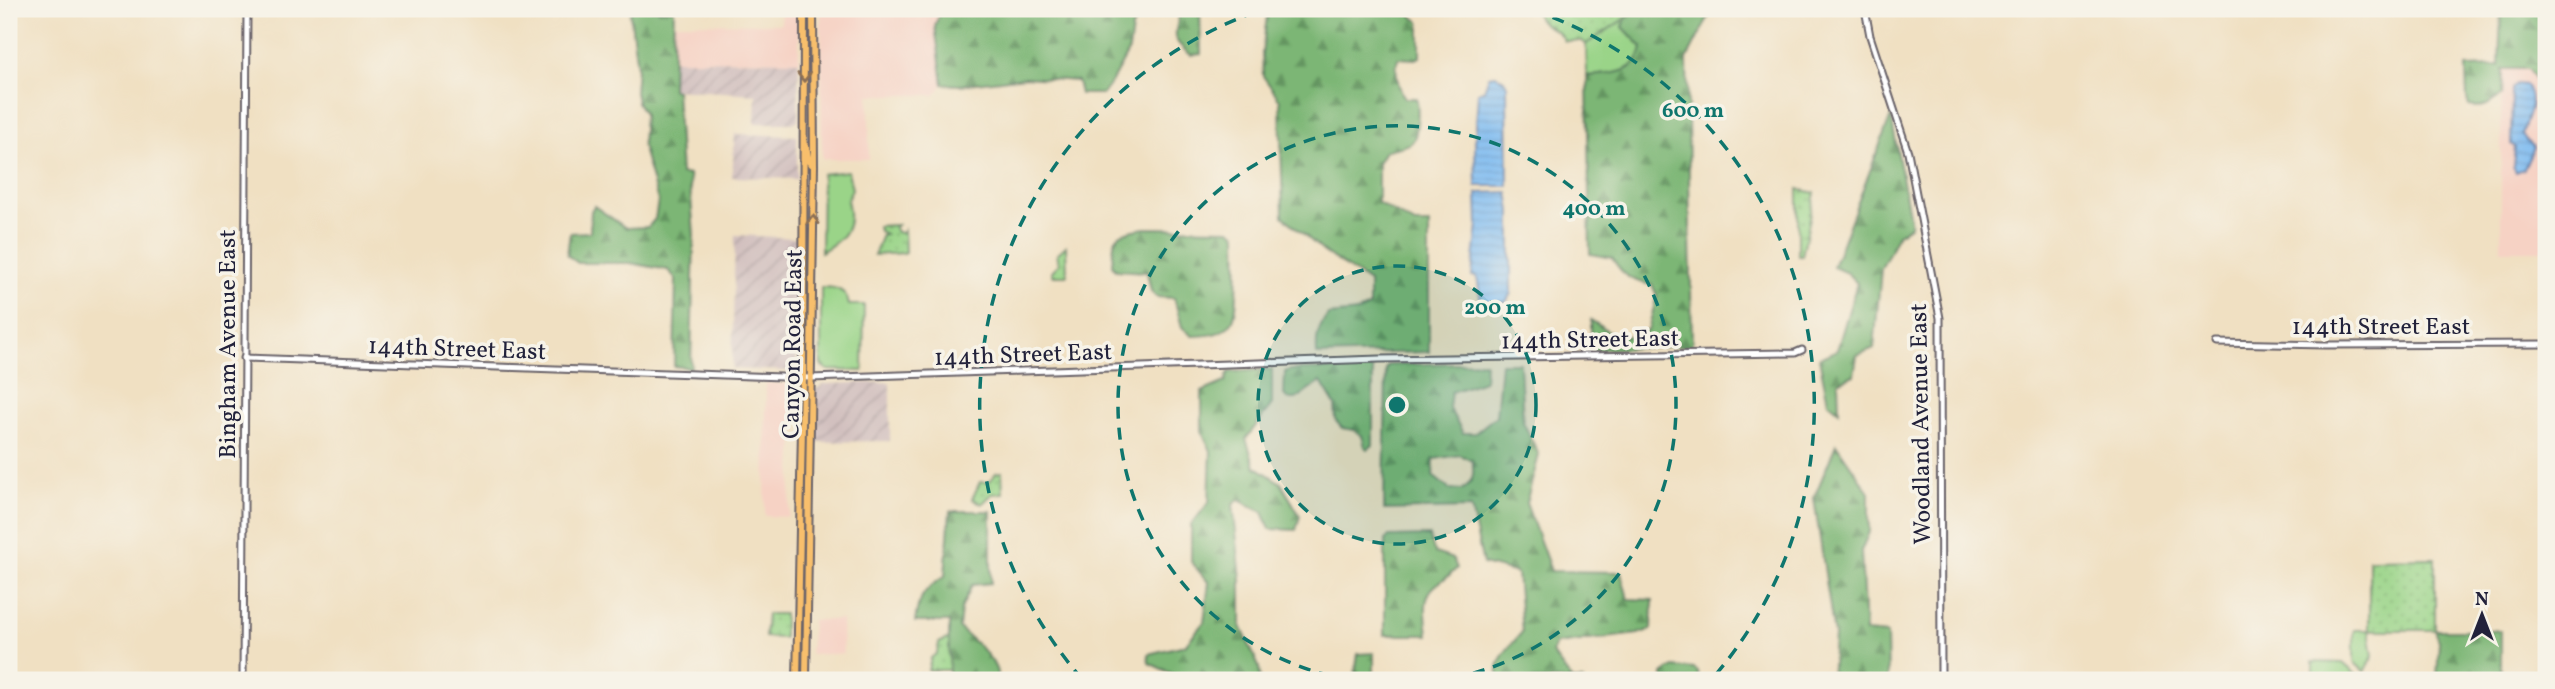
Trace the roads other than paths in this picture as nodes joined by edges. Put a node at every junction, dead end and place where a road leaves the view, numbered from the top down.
1 (247, 9) edge
2 (804, 9) edge
3 (811, 9) edge
4 (1865, 9) edge
5 (803, 131) junction
6 (814, 166) junction
7 (2217, 343) dead end
8 (2546, 344) edge
9 (1802, 350) dead end
10 (244, 358) junction
11 (807, 378) junction
12 (243, 680) edge
13 (797, 680) edge
14 (806, 680) edge
15 (1941, 680) edge

1 - 10 street, Bingham Avenue East
2 -> 5 main road, Canyon Road East
3 - 6 main road, Canyon Road East
4 - 15 street, Woodland Avenue East
5 - 6 main road
5 - 11 main road, Canyon Road East
11 -> 6 main road, Canyon Road East
7 - 8 street, 144th Street East
9 - 11 street, 144th Street East
10 - 11 street, 144th Street East
10 - 12 street, Bingham Avenue East
11 - 13 main road, Canyon Road East
11 - 14 main road, Canyon Road East

